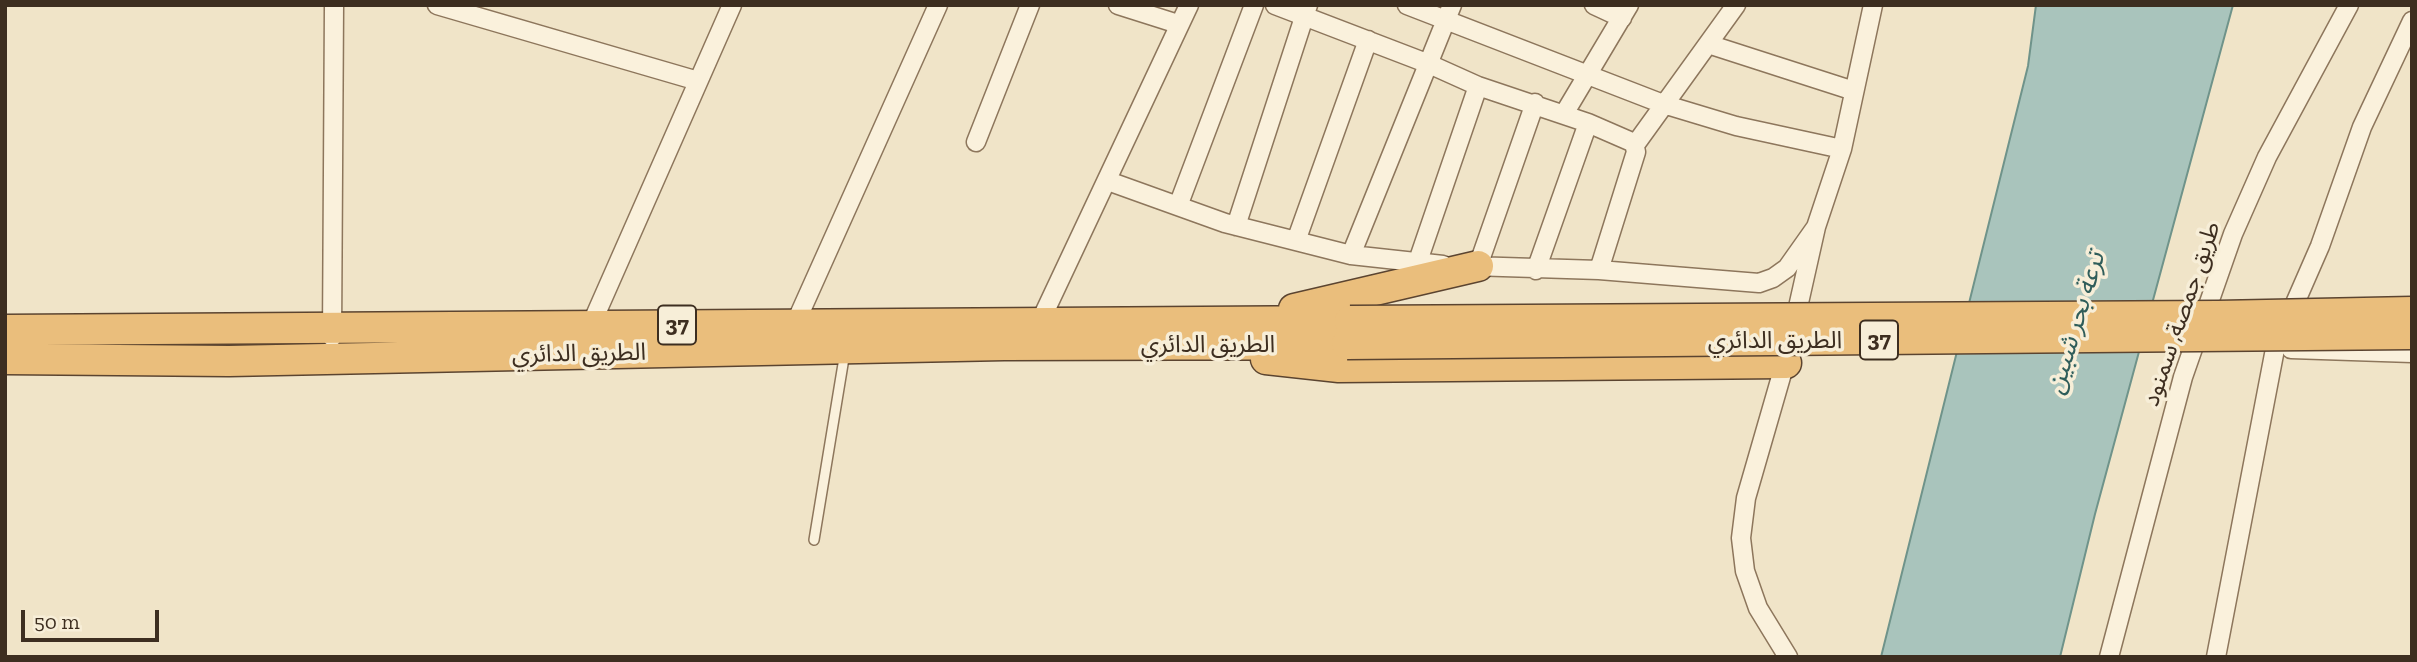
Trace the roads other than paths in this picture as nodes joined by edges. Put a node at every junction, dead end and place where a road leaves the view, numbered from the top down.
1 (334, 5) edge
2 (438, 5) edge
3 (938, 5) edge
4 (1030, 5) edge
5 (1118, 5) edge
6 (1189, 5) edge
7 (1254, 5) edge
8 (1275, 5) edge
9 (1407, 5) edge
10 (1594, 5) edge
11 (1736, 5) edge
12 (1873, 5) edge
13 (2349, 5) edge
14 (726, 7) edge
15 (1306, 11) edge
16 (1625, 11) edge
17 (1450, 12) edge
18 (2412, 22) edge
19 (1178, 24) junction
20 (1368, 40) junction
21 (1708, 44) junction
22 (1429, 64) junction
23 (1587, 74) junction
24 (698, 81) junction
25 (1478, 86) junction
26 (1854, 92) junction
27 (1535, 103) junction
28 (1663, 104) junction
29 (1564, 114) junction
30 (1588, 122) junction
31 (976, 142) dead end
32 (1635, 145) junction
33 (1842, 149) junction
34 (1108, 181) junction
35 (1178, 206) junction
36 (1236, 226) junction
37 (1816, 227) junction
38 (1296, 241) junction
39 (1351, 255) junction
40 (1417, 264) junction
41 (1478, 266) junction
42 (1536, 270) junction
43 (1599, 270) junction
44 (2412, 312) edge
45 (794, 324) junction
46 (1039, 324) junction
47 (590, 325) junction
48 (332, 327) junction
49 (5, 330) edge
50 (1238, 333) junction
51 (1348, 333) junction
52 (2412, 334) edge
53 (2193, 346) junction
54 (845, 348) junction
55 (2275, 349) junction
56 (2412, 354) edge
57 (332, 358) junction
58 (5, 359) edge
59 (1786, 363) junction
60 (814, 540) dead end
61 (1788, 657) edge
62 (2109, 657) edge
63 (2216, 657) edge

1 - 48 street
2 - 24 street
3 - 45 street
4 - 31 street
5 - 19 street
6 - 19 street
7 - 35 street
8 - 15 street
9 - 17 street
10 - 16 street
11 - 21 street
12 - 26 street
13 - 53 street, طريق جمصة, سمنود
14 - 24 street
15 - 20 street
15 - 36 street
16 - 23 street
17 - 22 street
17 - 23 street
18 - 55 street
19 - 34 street
20 - 22 street
20 - 38 street
21 - 26 street
21 - 28 street
22 - 25 street
22 - 39 street
23 - 28 street
23 - 29 street
24 - 47 street
25 - 27 street
25 - 40 street
26 - 33 street
27 - 29 street
27 - 41 street
28 - 32 street
28 - 33 street
29 - 30 street
30 - 32 street
30 - 42 street
32 - 43 street
33 - 37 street
34 - 35 street
34 - 46 street
35 - 36 street
36 - 38 street
37 - 43 street
37 - 59 street
38 - 39 street
39 - 40 street
40 - 41 street
41 - 42 street
41 - 50 highway
42 - 43 street
44 - 51 highway, الطريق الدائري / 37, bridge
45 - 46 highway, الطريق الدائري / 37
45 - 47 highway, الطريق الدائري / 37
46 - 50 highway, الطريق الدائري / 37
47 - 48 highway, الطريق الدائري / 37
48 - 49 highway, الطريق الدائري / 37
48 - 57 street
50 - 51 highway, الطريق الدائري / 37
50 - 54 highway, الطريق الدائري / 37
50 - 59 highway
51 - 52 highway, الطريق الدائري / 37, bridge
53 - 55 street
53 - 62 street, طريق جمصة, سمنود
54 - 57 highway, الطريق الدائري / 37
54 - 60 lane
55 - 56 street
55 - 63 street
57 - 58 highway, الطريق الدائري / 37
59 - 61 street

